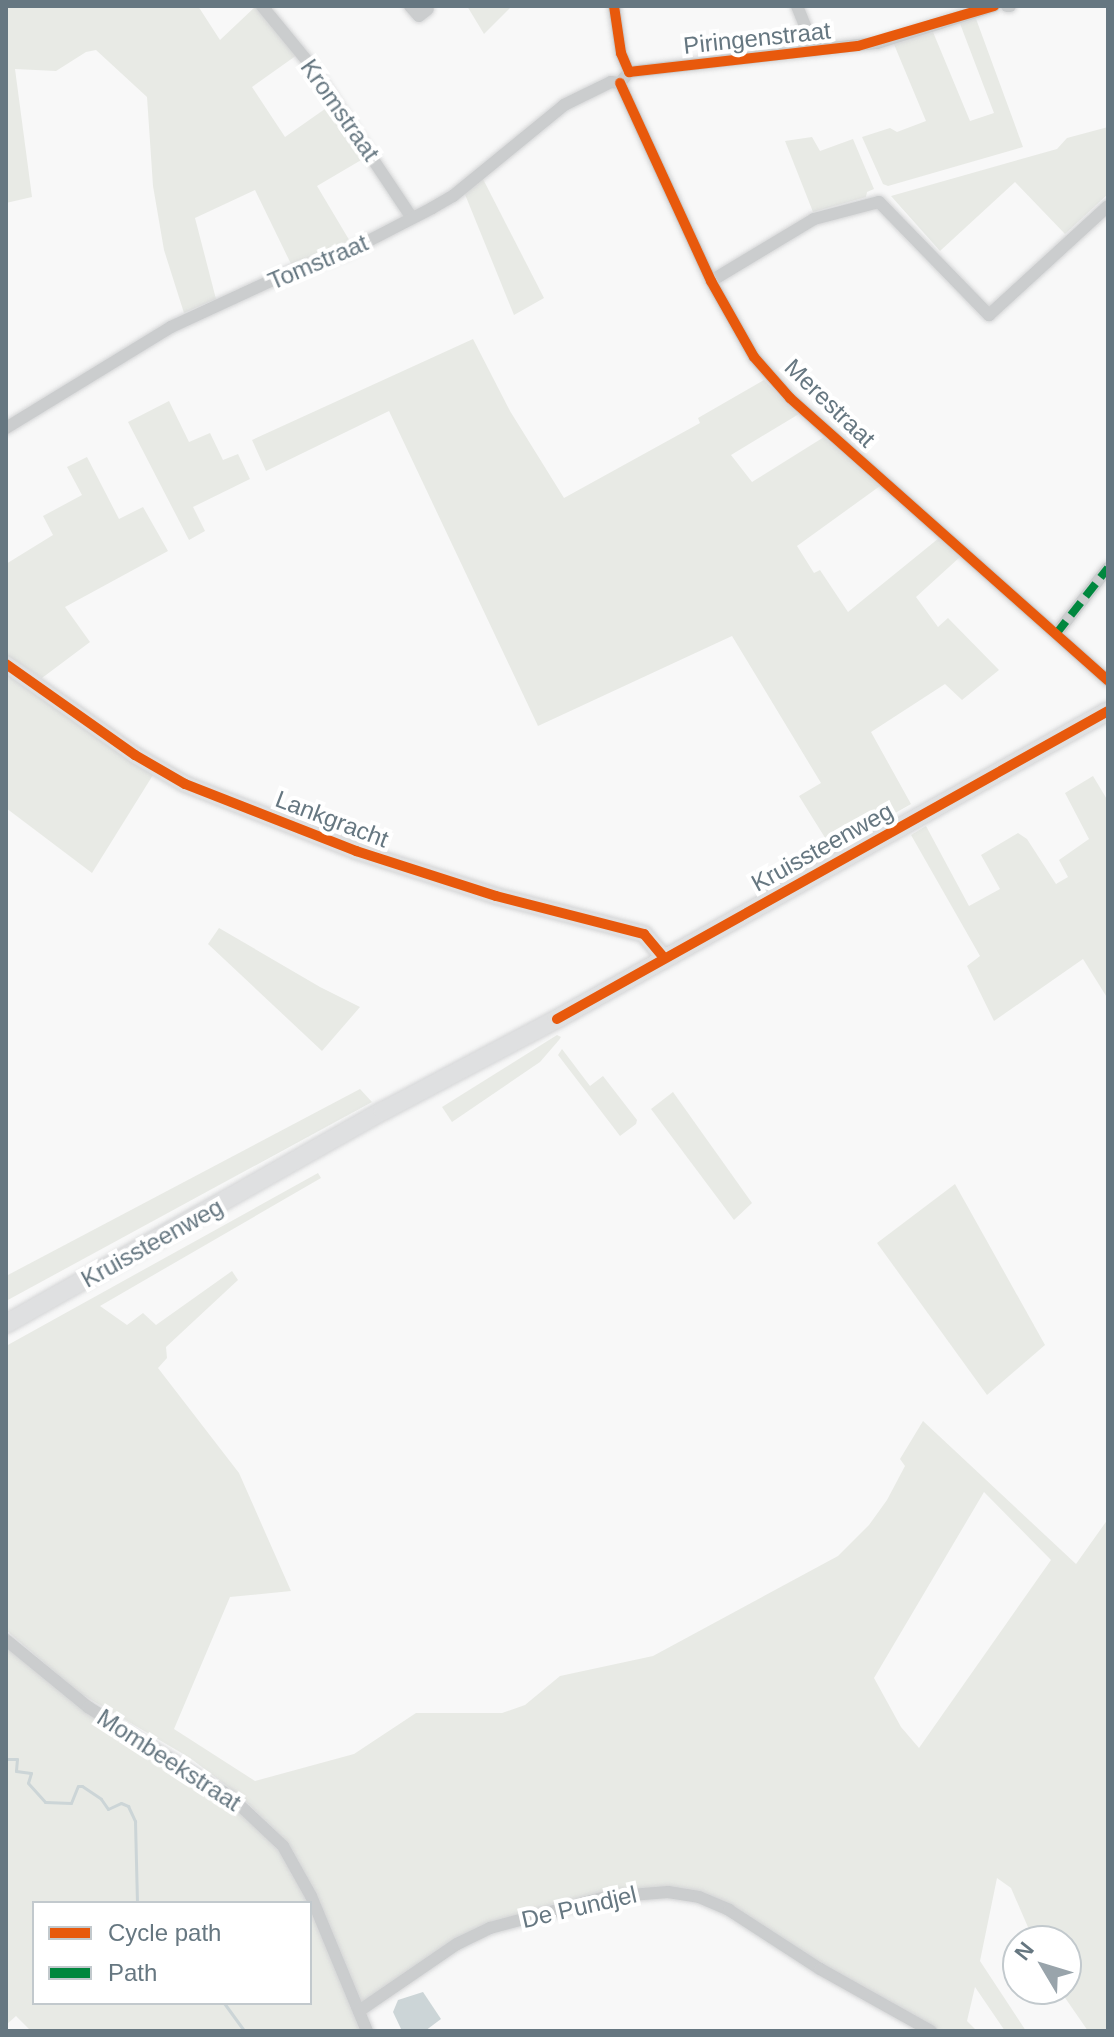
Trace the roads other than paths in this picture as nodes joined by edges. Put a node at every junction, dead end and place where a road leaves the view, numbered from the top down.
1 (262, 6) edge
2 (410, 6) edge
3 (614, 6) edge
4 (797, 6) edge
5 (994, 6) edge
6 (428, 9) dead end
7 (815, 50) junction
8 (629, 72) junction
9 (620, 83) junction
10 (1108, 206) edge
11 (412, 218) junction
12 (711, 281) junction
13 (6, 428) edge
14 (1108, 568) edge
15 (1056, 634) junction
16 (6, 664) edge
17 (1108, 680) edge
18 (1108, 711) edge
19 (664, 958) junction
20 (6, 1324) edge
21 (6, 1640) edge
22 (359, 2011) junction
23 (367, 2031) edge
24 (931, 2031) edge

1 - 11 street, Kromstraat
2 - 6 street
3 - 8 street
4 - 7 street
5 - 7 street, Piringenstraat
7 - 8 street, Piringenstraat
8 - 9 street
9 - 11 street, Tomstraat
9 - 12 street, Merestraat
10 - 12 street
11 - 13 street, Tomstraat
12 - 15 street, Merestraat
14 - 15 street
15 - 17 street, Merestraat
16 - 19 street, Lankgracht
18 - 19 main road, Kruissteenweg
19 - 20 main road, Kruissteenweg
21 - 22 street, Mombeekstraat
22 - 23 street, Mombeekstraat
22 - 24 street, De Pundjel

